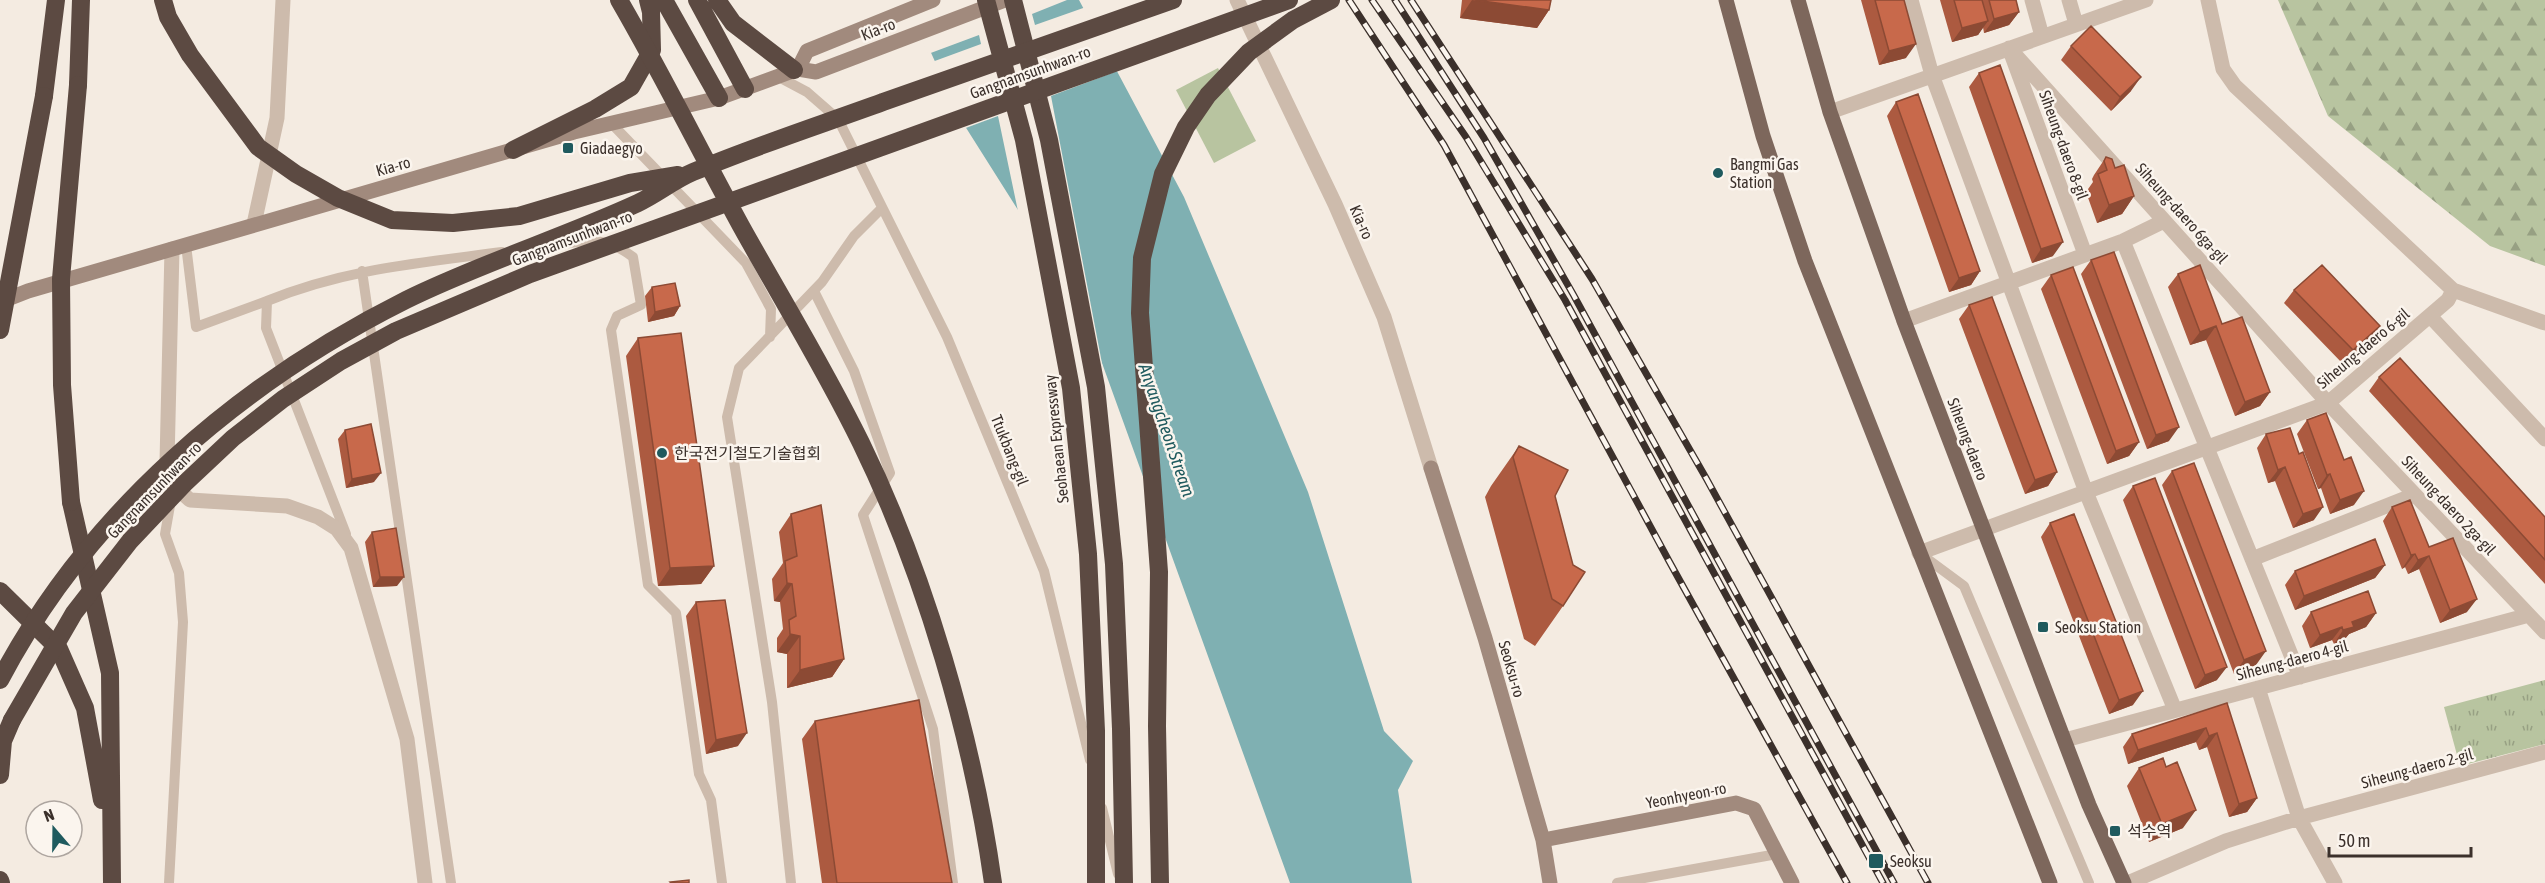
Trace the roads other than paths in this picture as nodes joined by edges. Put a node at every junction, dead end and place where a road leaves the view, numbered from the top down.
1 (56, 0) edge
2 (81, 0) edge
3 (163, 0) edge
4 (283, 0) edge
5 (619, 0) edge
6 (648, 0) edge
7 (664, 0) edge
8 (697, 0) edge
9 (717, 0) edge
10 (933, 0) edge
11 (986, 0) edge
12 (1005, 0) edge
13 (1013, 0) edge
14 (1173, 0) edge
15 (1237, 0) edge
16 (1289, 0) edge
17 (1331, 0) edge
18 (1726, 0) edge
19 (1798, 0) edge
20 (1911, 0) edge
21 (2032, 0) edge
22 (2069, 0) edge
23 (2146, 0) edge
24 (2208, 0) edge
25 (2076, 24) junction
26 (2042, 36) junction
27 (2009, 48) junction
28 (790, 72) junction
29 (1932, 75) junction
30 (745, 88) junction
31 (719, 98) junction
32 (1830, 112) junction
33 (612, 124) junction
34 (513, 150) junction
35 (688, 173) junction
36 (882, 208) junction
37 (2164, 221) junction
38 (254, 225) junction
39 (2123, 241) junction
40 (179, 247) junction
41 (2085, 254) junction
42 (362, 271) junction
43 (2010, 283) junction
44 (2453, 290) junction
45 (813, 291) junction
46 (267, 301) junction
47 (0, 302) edge
48 (2430, 316) junction
49 (1904, 321) junction
50 (2545, 323) edge
51 (0, 330) edge
52 (770, 337) junction
53 (2328, 403) junction
54 (2545, 439) edge
55 (2207, 447) junction
56 (1431, 468) joint
57 (173, 485) junction
58 (2086, 492) junction
59 (2414, 495) junction
60 (1984, 530) junction
61 (351, 548) junction
62 (1919, 553) junction
63 (2252, 559) junction
64 (0, 591) edge
65 (2529, 615) junction
66 (2545, 632) edge
67 (2300, 676) junction
68 (0, 680) edge
69 (2258, 688) junction
70 (2175, 710) junction
71 (2065, 740) junction
72 (2, 745) edge
73 (2545, 752) edge
74 (0, 775) edge
75 (2299, 818) junction
76 (1543, 840) junction
77 (1777, 854) junction
78 (112, 883) edge
79 (169, 883) edge
80 (424, 883) edge
81 (451, 883) edge
82 (722, 883) edge
83 (791, 883) edge
84 (953, 883) edge
85 (993, 883) edge
86 (1096, 883) edge
87 (1122, 883) edge
88 (1160, 883) edge
89 (1550, 883) edge
90 (1617, 883) edge
91 (1792, 883) edge
92 (2050, 883) edge
93 (2089, 883) edge
94 (2126, 883) edge
95 (2335, 883) edge

1 - 51 highway, bridge
2 - 78 highway, bridge
3 - 35 highway, bridge
4 - 38 street
5 - 85 highway, bridge
6 - 34 highway
7 - 31 highway
8 - 30 highway
9 - 28 highway
10 - 28 main road, Kia-ro
11 - 86 highway, Seohaean Expressway, bridge
12 - 28 main road, Kia-ro
13 - 87 highway, bridge
14 - 35 highway, Gangnamsunhwan-ro, bridge
15 - 56 street, Kia-ro
16 - 72 highway, Gangnamsunhwan-ro, bridge
17 - 88 highway, bridge
18 - 62 main road
19 - 32 main road, Siheung-daero
20 - 29 street
21 - 26 street
22 - 25 street
23 - 25 street
24 - 44 street
25 - 26 street
26 - 27 street
27 - 29 street
27 - 37 street, Siheung-daero 6ga-gil
27 - 41 street, Siheung-daero 8-gil
28 - 30 main road, Kia-ro
28 - 36 lane, Ttukbang-gil
29 - 32 street
29 - 43 street
30 - 31 main road, Kia-ro
31 - 33 main road, Kia-ro
32 - 49 main road, Siheung-daero
33 - 34 main road, Kia-ro
33 - 52 lane
34 - 38 main road, Kia-ro
35 - 68 highway, Gangnamsunhwan-ro, bridge
36 - 45 lane
36 - 87 lane, Ttukbang-gil
37 - 39 street
37 - 53 street, Siheung-daero 6ga-gil
38 - 40 main road, Kia-ro
39 - 41 street
39 - 55 street
40 - 46 lane
40 - 47 main road, Kia-ro
40 - 57 street
41 - 43 street
42 - 46 lane
42 - 81 lane
42 - 82 lane
43 - 49 street
43 - 58 street
44 - 48 street, Siheung-daero 6-gil
44 - 50 street
45 - 52 lane
45 - 84 lane
46 - 61 lane
48 - 53 street, Siheung-daero 6-gil
48 - 54 street
49 - 60 main road, Siheung-daero
52 - 83 lane
53 - 55 street, Siheung-daero 6-gil
53 - 59 street, Siheung-daero 2ga-gil
55 - 58 street, Siheung-daero 6-gil
55 - 63 street
56 - 76 main road, Seoksu-ro
57 - 61 street
57 - 79 lane
58 - 60 street, Siheung-daero 6-gil
58 - 70 street
59 - 63 street
59 - 65 street, Siheung-daero 2ga-gil
60 - 62 street, Siheung-daero 6-gil
60 - 71 main road, Siheung-daero
61 - 80 street
62 - 92 main road
62 - 93 lane
63 - 67 street
64 - 78 highway
65 - 66 street, Siheung-daero 2ga-gil
65 - 67 street, Siheung-daero 4-gil
67 - 69 street, Siheung-daero 4-gil
69 - 70 street, Siheung-daero 4-gil
69 - 75 street
70 - 71 street, Siheung-daero 4-gil
71 - 94 main road, Siheung-daero
72 - 74 highway, Gangnamsunhwan-ro
73 - 75 street, Siheung-daero 2-gil
75 - 94 street, Siheung-daero 2-gil
75 - 95 street
76 - 77 main road, Yeonhyeon-ro
76 - 89 main road, Seoksu-ro
77 - 90 lane
77 - 91 main road, Yeonhyeon-ro

